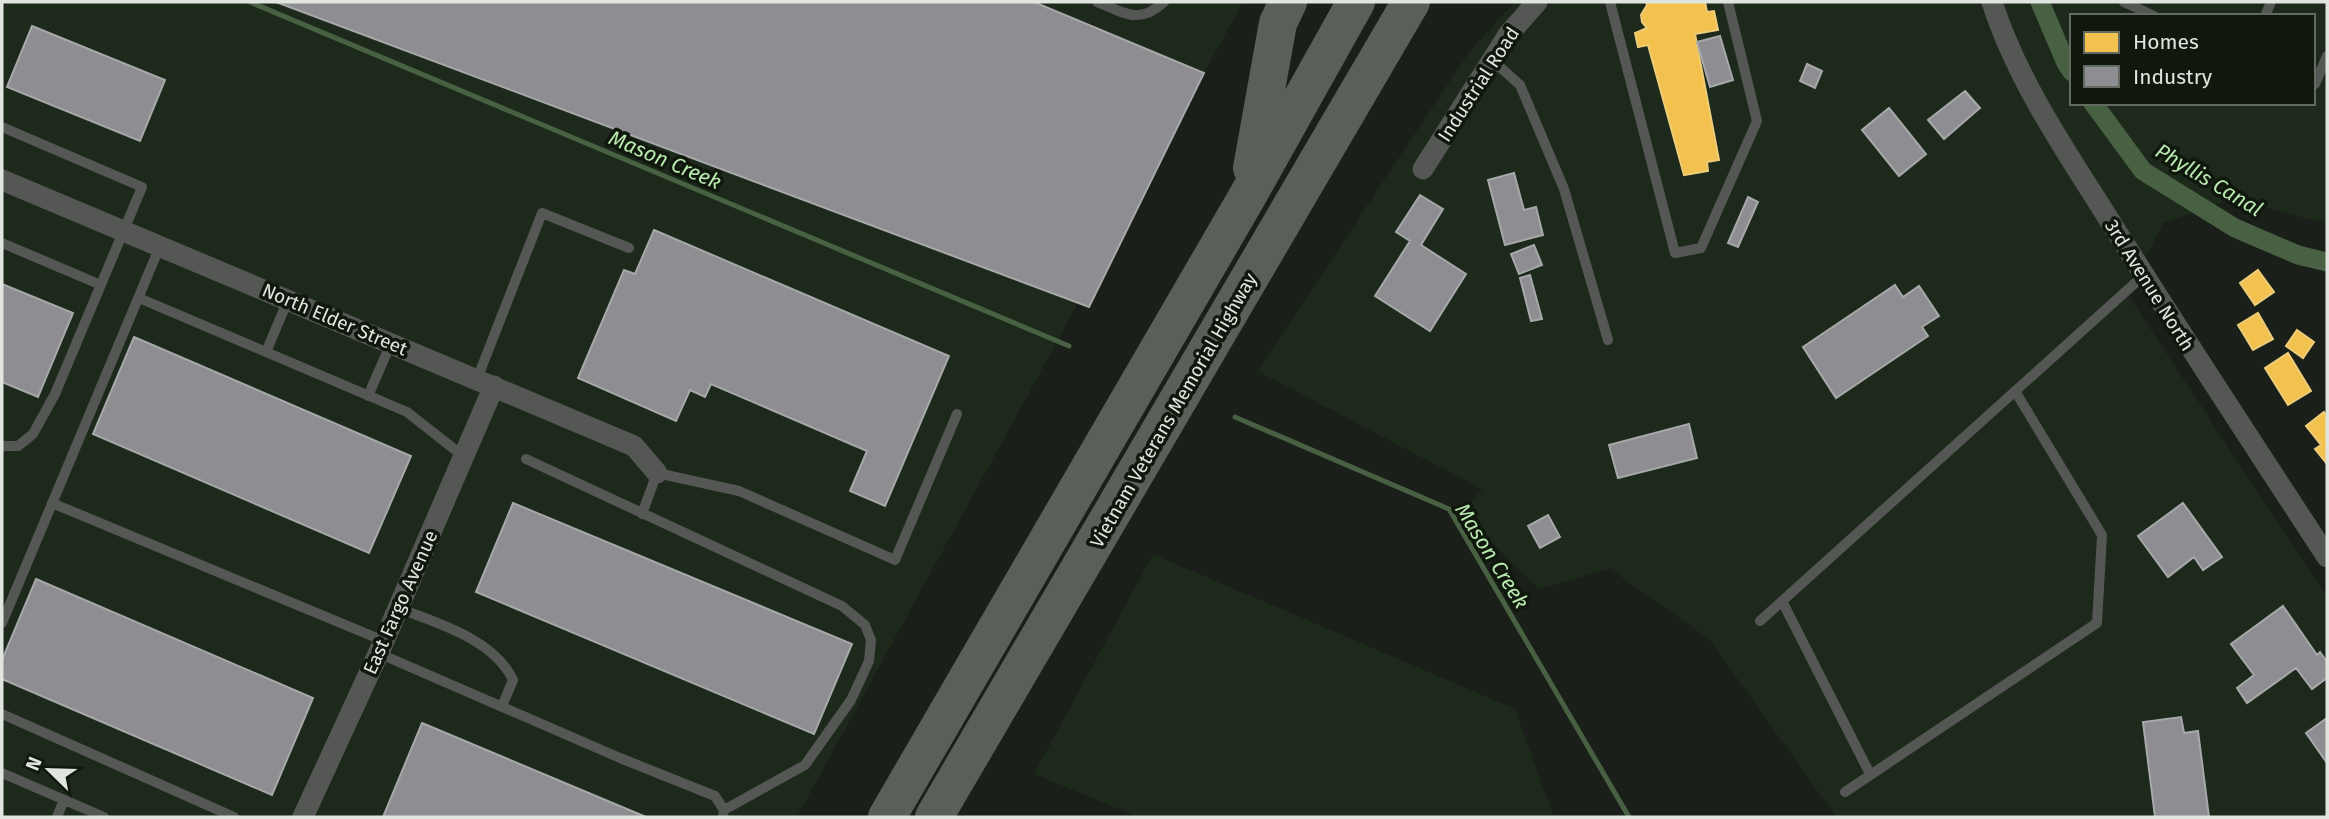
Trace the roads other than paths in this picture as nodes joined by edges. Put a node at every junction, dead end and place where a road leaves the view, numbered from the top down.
1 (1097, 2) edge
2 (1164, 2) edge
3 (1288, 2) edge
4 (1356, 2) edge
5 (1411, 2) edge
6 (1442, 2) edge
7 (1536, 2) edge
8 (1611, 2) edge
9 (1728, 2) edge
10 (1992, 2) edge
11 (2124, 2) edge
12 (2150, 14) edge
13 (2327, 56) edge
14 (1492, 60) junction
15 (2315, 82) edge
16 (2, 127) edge
17 (1423, 169) dead end
18 (2, 180) edge
19 (1247, 198) junction
20 (123, 231) junction
21 (2, 243) edge
22 (160, 246) junction
23 (629, 248) dead end
24 (2144, 275) junction
25 (101, 285) junction
26 (139, 298) junction
27 (288, 300) junction
28 (1608, 340) dead end
29 (391, 343) junction
30 (266, 352) junction
31 (485, 382) junction
32 (2015, 391) junction
33 (368, 396) junction
34 (957, 414) dead end
35 (1154, 444) junction
36 (2, 446) edge
37 (463, 456) junction
38 (526, 460) dead end
39 (657, 473) junction
40 (52, 503) junction
41 (642, 514) junction
42 (2327, 557) edge
43 (1782, 601) junction
44 (398, 608) junction
45 (1760, 621) dead end
46 (2, 622) edge
47 (381, 647) junction
48 (502, 706) junction
49 (2, 714) edge
50 (2, 773) edge
51 (1870, 774) junction
52 (1844, 792) dead end
53 (64, 800) junction
54 (723, 814) edge
55 (57, 817) edge
56 (104, 817) edge
57 (234, 817) edge
58 (303, 817) edge
59 (887, 817) edge
60 (934, 817) edge

1 - 2 lane
3 - 19 highway
4 - 19 highway
5 - 35 highway, Vietnam Veterans Memorial Highway
6 - 35 highway
7 - 14 street, Industrial Road
8 - 9 lane
10 - 24 street, 3rd Avenue North
11 - 12 lane
13 - 15 lane
14 - 17 street, Industrial Road
14 - 28 lane
16 - 20 lane
18 - 20 street, North Elder Street
19 - 59 highway
20 - 22 street, North Elder Street
20 - 25 lane
21 - 25 lane
22 - 26 lane
22 - 27 street, North Elder Street
23 - 31 lane
24 - 32 lane
24 - 42 street, 3rd Avenue North
25 - 36 lane
26 - 30 lane
26 - 40 lane
27 - 29 street, North Elder Street
27 - 30 lane
29 - 31 street, North Elder Street
29 - 33 lane
30 - 33 lane
31 - 37 street, East Fargo Avenue
31 - 39 street, North Elder Street
32 - 43 lane
32 - 51 lane
33 - 37 lane
34 - 39 lane
35 - 60 highway, Vietnam Veterans Memorial Highway
37 - 44 street, East Fargo Avenue
38 - 41 lane
39 - 41 lane
40 - 46 lane
40 - 47 lane
41 - 54 lane
43 - 45 lane
43 - 51 lane
44 - 47 street, East Fargo Avenue
44 - 48 lane
47 - 48 lane
47 - 58 street, East Fargo Avenue
48 - 54 lane
49 - 57 lane
50 - 53 lane
51 - 52 lane
53 - 55 lane
53 - 56 lane

